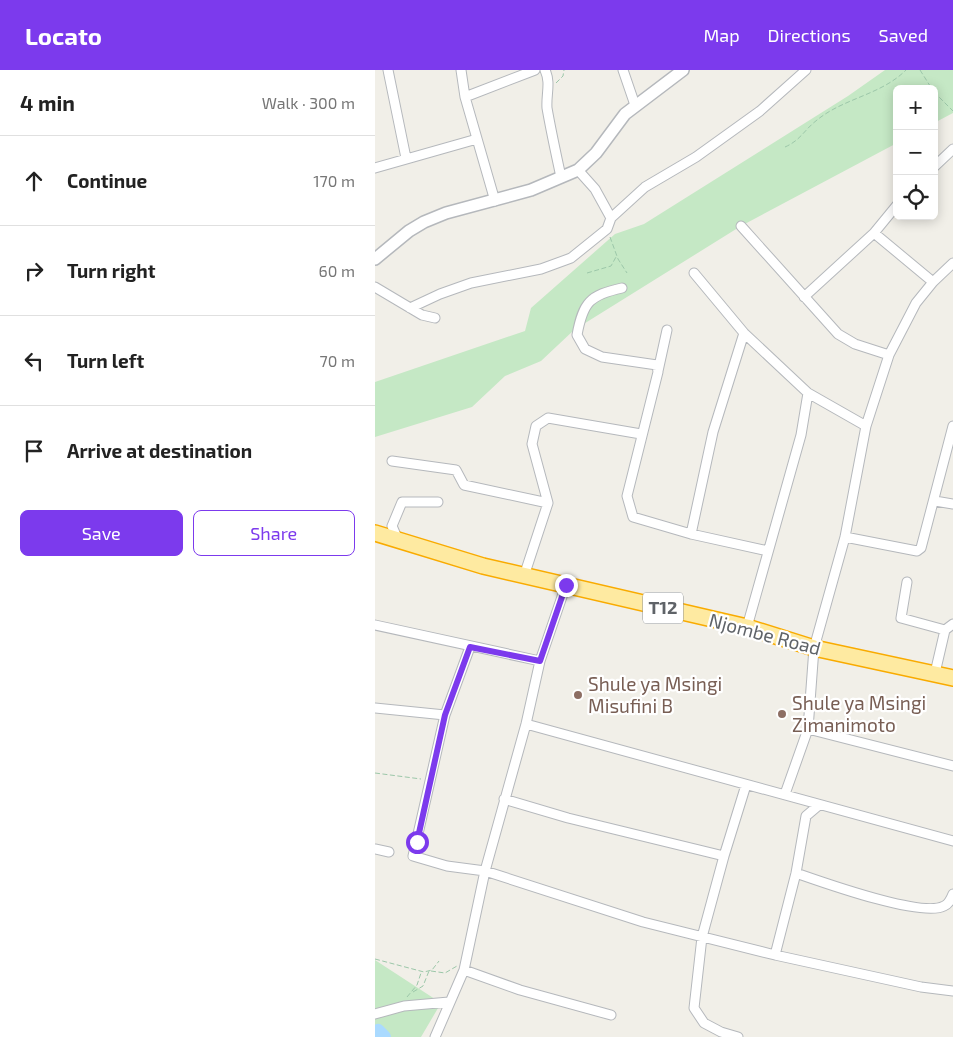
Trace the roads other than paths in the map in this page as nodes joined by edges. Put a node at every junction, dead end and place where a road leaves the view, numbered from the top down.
1 (388, 70) edge
2 (461, 70) edge
3 (535, 70) edge
4 (545, 70) edge
5 (623, 70) edge
6 (683, 70) edge
7 (806, 70) edge
8 (465, 97) junction
9 (635, 105) junction
10 (477, 139) junction
11 (953, 149) edge
12 (406, 158) junction
13 (938, 163) edge
14 (375, 168) edge
15 (579, 170) junction
16 (561, 177) junction
17 (495, 201) junction
18 (893, 210) edge
19 (611, 218) junction
20 (741, 226) dead end
21 (874, 233) junction
22 (375, 259) edge
23 (953, 263) edge
24 (694, 273) dead end
25 (933, 282) junction
26 (375, 287) edge
27 (622, 288) dead end
28 (804, 297) junction
29 (411, 308) junction
30 (435, 318) dead end
31 (667, 330) dead end
32 (744, 333) junction
33 (889, 355) junction
34 (657, 372) junction
35 (808, 393) junction
36 (866, 426) junction
37 (953, 426) edge
38 (641, 434) junction
39 (392, 461) dead end
40 (935, 500) junction
41 (437, 502) dead end
42 (549, 503) junction
43 (953, 504) edge
44 (375, 533) edge
45 (691, 534) junction
46 (845, 537) junction
47 (399, 542) junction
48 (768, 551) junction
49 (524, 576) junction
50 (907, 582) dead end
51 (566, 585) junction
52 (953, 624) edge
53 (375, 626) edge
54 (747, 627) junction
55 (945, 630) junction
56 (470, 647) junction
57 (814, 648) junction
58 (540, 661) junction
59 (935, 673) junction
60 (953, 678) edge
61 (375, 708) edge
62 (445, 715) junction
63 (526, 724) junction
64 (808, 729) junction
65 (953, 766) edge
66 (746, 785) junction
67 (785, 794) junction
68 (504, 799) junction
69 (819, 805) junction
70 (953, 841) edge
71 (375, 849) edge
72 (389, 852) dead end
73 (724, 856) junction
74 (485, 871) junction
75 (795, 873) junction
76 (953, 894) edge
77 (702, 937) junction
78 (775, 955) junction
79 (460, 968) junction
80 (953, 991) edge
81 (449, 1002) junction
82 (375, 1014) edge
83 (611, 1015) dead end
84 (435, 1037) edge
85 (738, 1037) edge

1 - 12 street
2 - 8 street
3 - 8 street
4 - 16 street
5 - 9 street
6 - 9 street
7 - 19 street
8 - 10 street
9 - 15 street
10 - 12 street
10 - 17 street
11 - 13 street
12 - 14 street
15 - 16 street
15 - 19 street
16 - 17 street
17 - 22 street
18 - 21 street
19 - 29 street
20 - 28 street
21 - 25 street
21 - 28 street
23 - 25 street
24 - 32 street
25 - 33 street
26 - 29 street
27 - 34 street
28 - 33 street
29 - 30 street
31 - 34 street
32 - 35 street
32 - 45 street
33 - 36 street
34 - 38 street
35 - 36 street
35 - 48 street
36 - 46 street
37 - 40 street
38 - 42 street
38 - 45 street
39 - 42 street
40 - 43 street
40 - 46 street
41 - 47 street
42 - 49 street
44 - 47 highway, Njombe Road / T12
45 - 48 street
46 - 57 street
47 - 49 highway, Njombe Road / T12
48 - 54 street
49 - 51 highway, Njombe Road / T12
50 - 55 street
51 - 54 highway, Njombe Road / T12
51 - 58 street
52 - 55 street
53 - 56 street
54 - 57 highway, Njombe Road / T12
55 - 59 street
56 - 58 street
56 - 62 street
57 - 59 highway, Njombe Road / T12
57 - 64 street
58 - 63 street
59 - 60 highway, Njombe Road / T12
61 - 62 street
62 - 74 street
63 - 66 street
63 - 68 street
64 - 65 street
64 - 67 street
66 - 67 street
66 - 73 street
67 - 69 street
68 - 73 street
68 - 74 street
69 - 70 street
69 - 75 street
71 - 72 street
73 - 77 street
74 - 77 street
74 - 79 street
75 - 76 street
75 - 78 street
77 - 78 street
77 - 85 street
78 - 80 street
79 - 81 street
79 - 83 street
81 - 82 street
81 - 84 street

